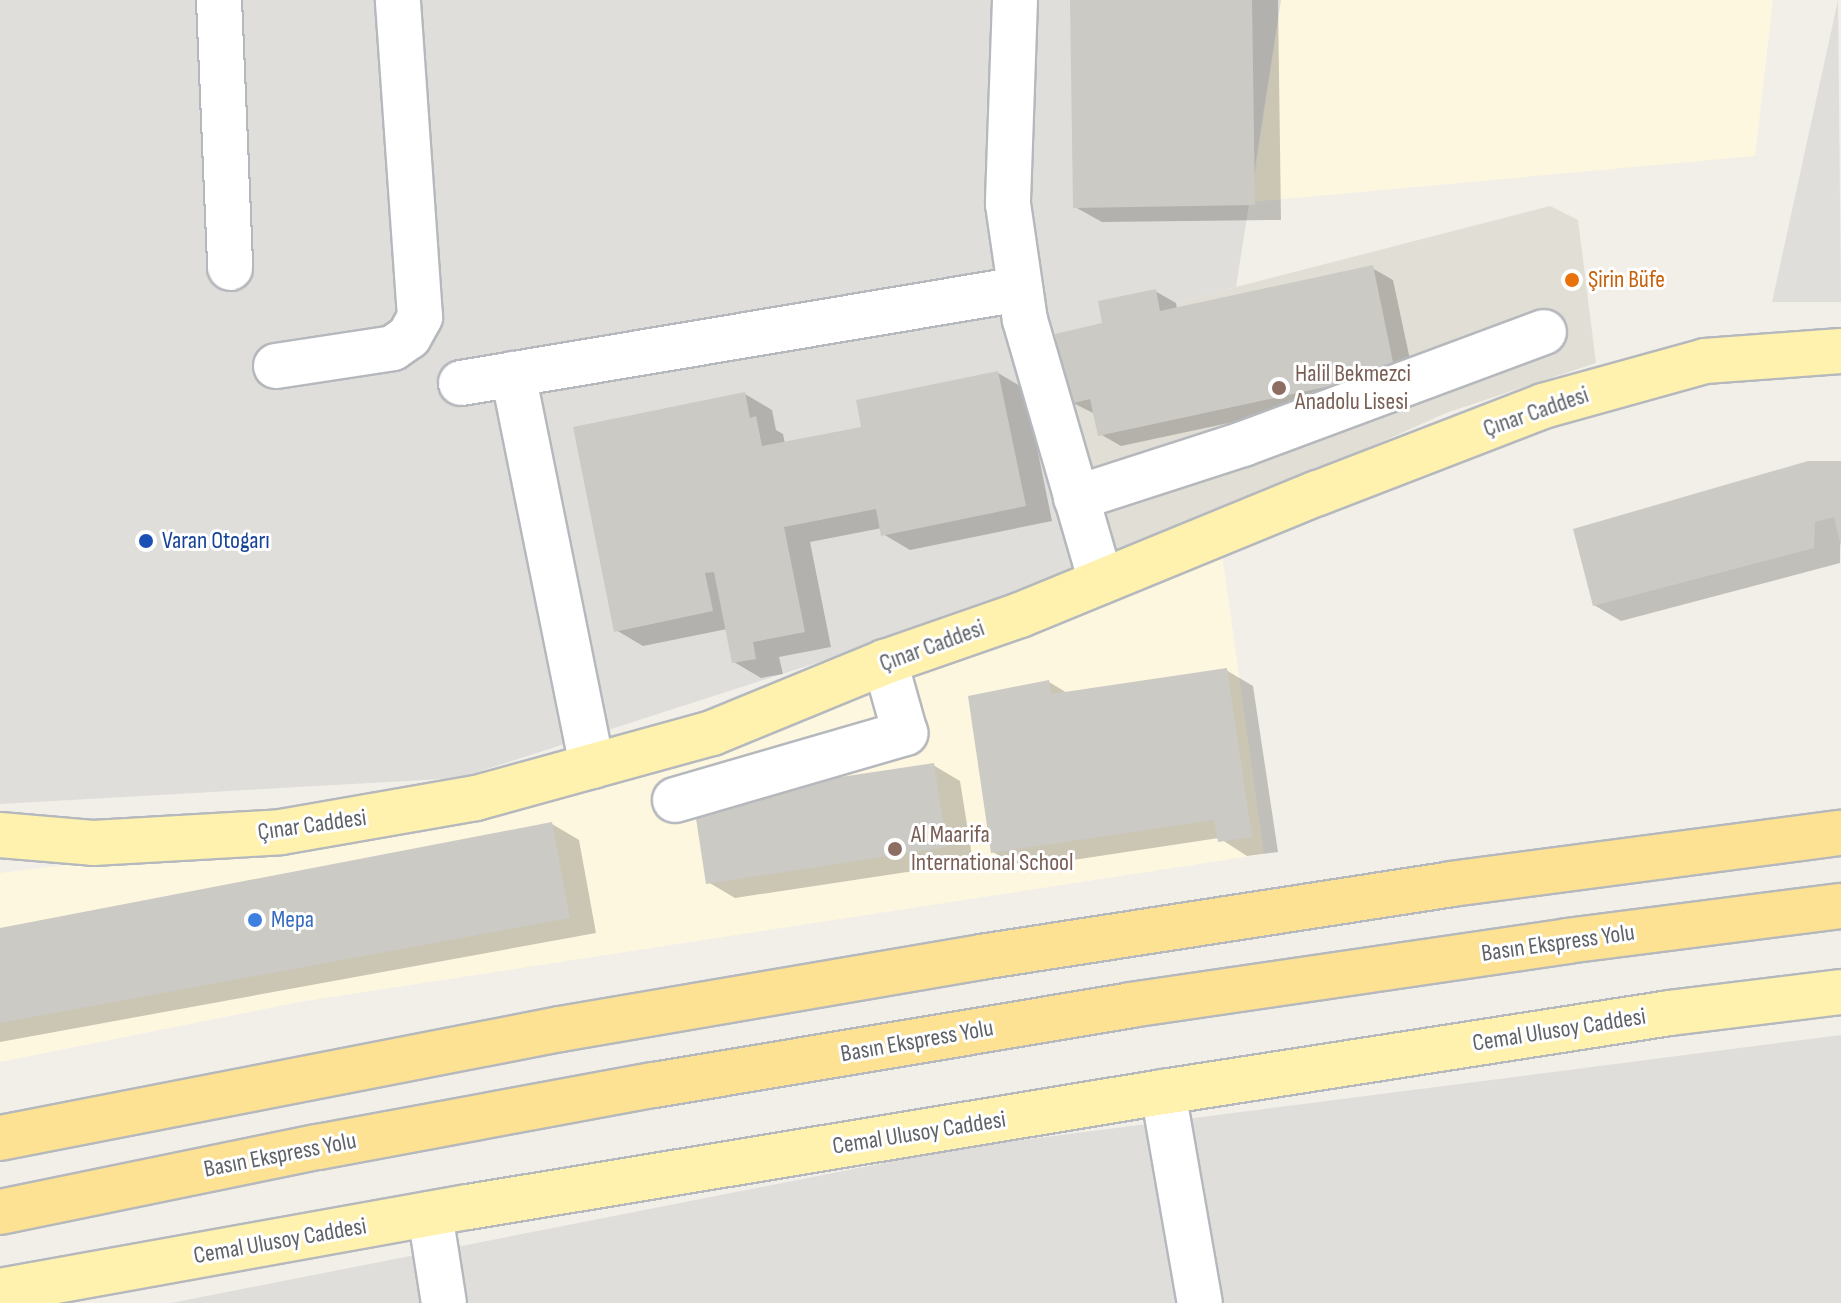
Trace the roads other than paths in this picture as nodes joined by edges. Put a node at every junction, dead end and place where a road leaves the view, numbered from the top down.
1 (219, 0) edge
2 (398, 0) edge
3 (1015, 0) edge
4 (230, 268) dead end
5 (1020, 289) junction
6 (1544, 332) dead end
7 (1841, 351) edge
8 (276, 366) dead end
9 (513, 374) junction
10 (461, 383) dead end
11 (1076, 498) junction
12 (1101, 581) junction
13 (885, 662) junction
14 (592, 766) junction
15 (675, 800) dead end
16 (1841, 833) edge
17 (0, 835) edge
18 (1841, 906) edge
19 (1841, 992) edge
20 (1163, 1092) junction
21 (0, 1138) edge
22 (0, 1212) edge
23 (430, 1214) junction
24 (0, 1291) edge
25 (444, 1303) edge
26 (1200, 1303) edge

1 - 4 street
2 - 8 street
3 - 5 street
5 - 9 street
5 - 11 street
6 - 11 street
7 - 12 main road, Çınar Caddesi
9 - 10 street
9 - 14 street
11 - 12 street
12 - 13 main road, Çınar Caddesi
13 - 14 main road, Çınar Caddesi
13 - 15 street
14 - 17 main road, Çınar Caddesi
16 - 21 highway
18 - 22 highway, Basın Ekspress Yolu
19 - 20 main road, Cemal Ulusoy Caddesi
20 - 23 main road, Cemal Ulusoy Caddesi
20 - 26 street
23 - 24 main road, Cemal Ulusoy Caddesi
23 - 25 street

